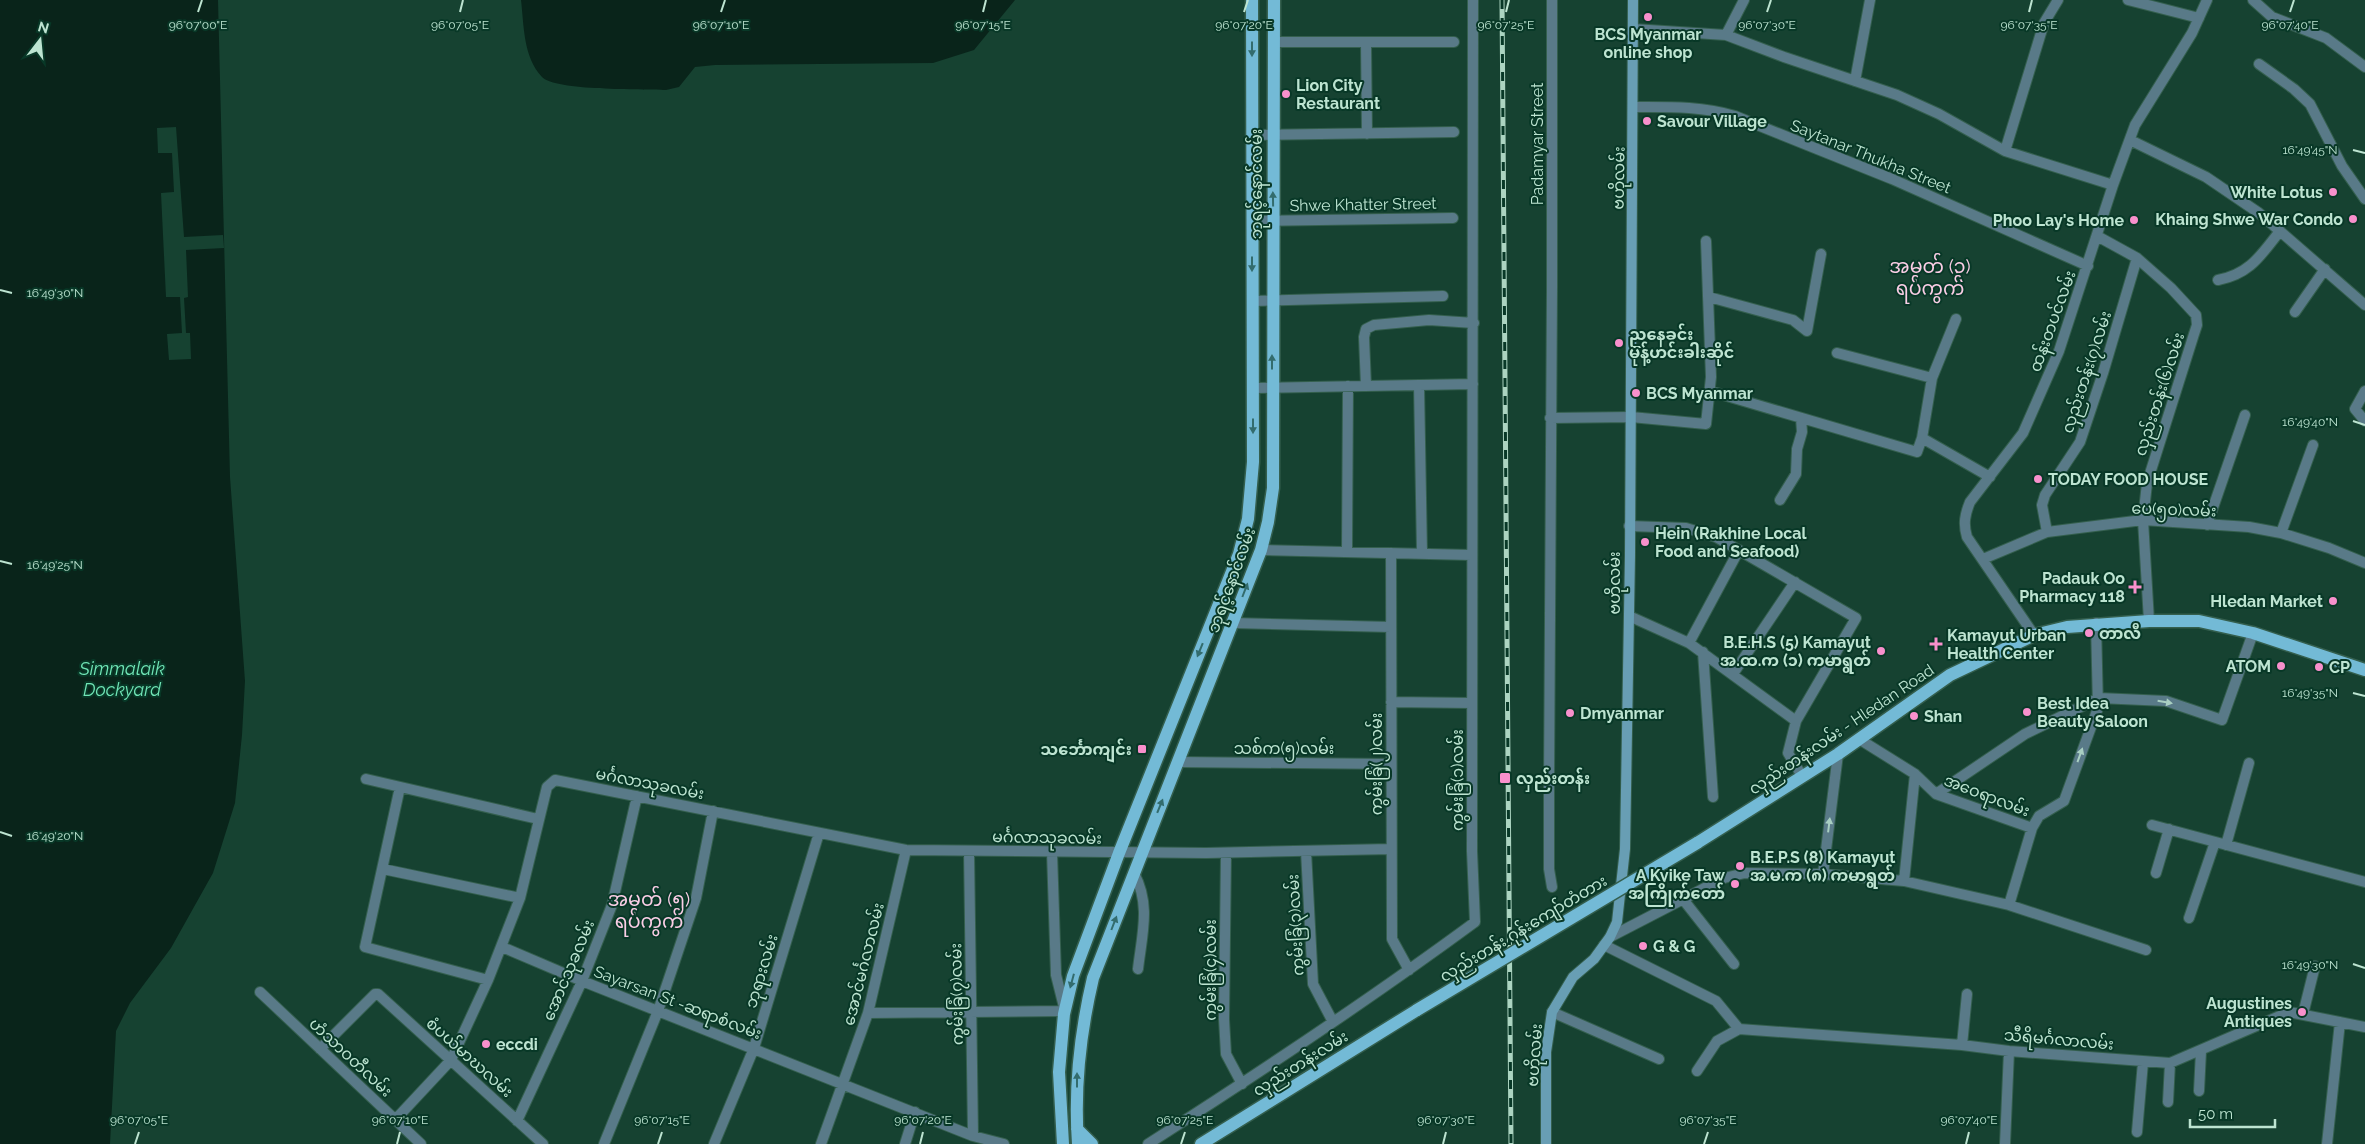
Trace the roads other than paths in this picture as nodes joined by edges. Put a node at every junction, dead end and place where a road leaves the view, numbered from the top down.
1 (1252, 0) edge
2 (1274, 0) edge
3 (1473, 0) edge
4 (1552, 0) edge
5 (1633, 0) edge
6 (1744, 0) edge
7 (1870, 0) edge
8 (2057, 0) edge
9 (2128, 0) edge
10 (2207, 0) edge
11 (2253, 0) edge
12 (2199, 18) junction
13 (1633, 29) junction
14 (1726, 35) junction
15 (1273, 42) junction
16 (1454, 42) dead end
17 (1366, 43) junction
18 (2259, 64) dead end
19 (2365, 67) edge
20 (1854, 81) junction
21 (1634, 107) junction
22 (1454, 132) dead end
23 (1368, 134) junction
24 (1252, 135) junction
25 (1272, 135) junction
26 (2130, 140) junction
27 (2005, 151) junction
28 (2113, 184) junction
29 (2365, 199) edge
30 (1453, 218) dead end
31 (1273, 220) junction
32 (1252, 221) junction
33 (2280, 231) junction
34 (2097, 236) junction
35 (1706, 241) dead end
36 (1821, 254) dead end
37 (2137, 258) junction
38 (2088, 266) junction
39 (2325, 269) junction
40 (2218, 280) dead end
41 (1443, 296) dead end
42 (1708, 297) junction
43 (1272, 300) junction
44 (1253, 301) junction
45 (2364, 304) edge
46 (2295, 312) dead end
47 (1956, 319) dead end
48 (1474, 323) junction
49 (1837, 352) dead end
50 (1932, 378) junction
51 (1473, 384) junction
52 (1419, 385) junction
53 (1348, 386) junction
54 (1366, 386) junction
55 (1252, 388) junction
56 (1272, 388) junction
57 (1710, 391) junction
58 (2365, 391) edge
59 (2245, 415) dead end
60 (1631, 417) junction
61 (1550, 418) junction
62 (1802, 418) junction
63 (2365, 421) edge
64 (1922, 438) junction
65 (2313, 445) dead end
66 (1990, 476) junction
67 (1780, 500) dead end
68 (2143, 520) junction
69 (2207, 525) junction
70 (1629, 526) junction
71 (2046, 532) junction
72 (2281, 533) junction
73 (1261, 550) junction
74 (1739, 550) junction
75 (1348, 552) junction
76 (1391, 553) junction
77 (1422, 554) junction
78 (1472, 556) junction
79 (1983, 559) junction
80 (2365, 564) edge
81 (1795, 582) junction
82 (1217, 608) junction
83 (1629, 616) junction
84 (1234, 619) junction
85 (2149, 621) junction
86 (2096, 623) junction
87 (1391, 627) junction
88 (2253, 633) junction
89 (2034, 635) junction
90 (1690, 643) junction
91 (1703, 652) junction
92 (2365, 670) edge
93 (1734, 674) junction
94 (1185, 688) junction
95 (1204, 696) junction
96 (2099, 698) junction
97 (1391, 702) junction
98 (1472, 703) junction
99 (1796, 721) junction
100 (1858, 739) junction
101 (1838, 754) junction
102 (2249, 763) dead end
103 (1391, 764) junction
104 (1154, 765) junction
105 (1176, 768) junction
106 (1915, 774) junction
107 (1802, 776) junction
108 (366, 779) dead end
109 (400, 787) junction
110 (1936, 794) junction
111 (637, 796) junction
112 (1714, 797) dead end
113 (713, 811) junction
114 (538, 819) junction
115 (2152, 825) dead end
116 (2032, 828) junction
117 (2169, 829) junction
118 (819, 833) junction
119 (2215, 842) junction
120 (1697, 843) joint
121 (2226, 845) junction
122 (1391, 849) junction
123 (906, 850) junction
124 (969, 851) junction
125 (1306, 851) junction
126 (1052, 852) junction
127 (1142, 852) junction
128 (1119, 853) junction
129 (1226, 853) junction
130 (383, 869) junction
131 (1134, 873) junction
132 (2156, 873) dead end
133 (1823, 874) junction
134 (1904, 881) junction
135 (2365, 882) edge
136 (1552, 887) dead end
137 (520, 898) junction
138 (1682, 898) junction
139 (2009, 905) junction
140 (2189, 918) dead end
141 (1607, 941) junction
142 (502, 946) junction
143 (2146, 950) dead end
144 (1734, 964) dead end
145 (2315, 966) dead end
146 (1138, 969) dead end
147 (1409, 970) junction
148 (488, 980) junction
149 (582, 981) junction
150 (260, 992) dead end
151 (1967, 994) dead end
152 (1065, 1010) junction
153 (1417, 1010) joint
154 (658, 1011) junction
155 (972, 1012) junction
156 (1552, 1012) junction
157 (868, 1013) junction
158 (2303, 1014) junction
159 (1333, 1022) junction
160 (2340, 1022) junction
161 (2365, 1027) edge
162 (1739, 1029) junction
163 (1962, 1045) junction
164 (754, 1048) junction
165 (320, 1049) junction
166 (2009, 1051) junction
167 (2202, 1051) junction
168 (1659, 1059) dead end
169 (451, 1060) junction
170 (2143, 1062) junction
171 (2170, 1063) junction
172 (1697, 1071) dead end
173 (844, 1084) junction
174 (1242, 1084) junction
175 (2199, 1091) dead end
176 (2168, 1102) dead end
177 (915, 1112) junction
178 (395, 1120) junction
179 (517, 1121) junction
180 (1077, 1129) junction
181 (2137, 1132) dead end
182 (973, 1136) junction
183 (987, 1142) edge
184 (421, 1144) edge
185 (543, 1144) edge
186 (604, 1144) edge
187 (714, 1144) edge
188 (822, 1144) edge
189 (905, 1144) edge
190 (1004, 1144) edge
191 (1063, 1144) edge
192 (1078, 1144) edge
193 (1092, 1144) edge
194 (1148, 1144) edge
195 (1201, 1144) edge
196 (1546, 1144) edge
197 (2005, 1144) edge
198 (2327, 1144) edge

1 -> 24 main road, ဘုရင့်နောင်လမ်း
2 - 15 main road, ဘုရင့်နောင်လမ်း
3 - 48 street, ကွမ်းခြံ(၁)လမ်း
4 - 61 street, Padamyar Street
5 - 13 main road, ဗဟိုလမ်း
6 - 14 street
7 - 20 street
8 - 27 street
9 - 12 street
10 - 12 street, ထန်းတပင်လမ်း
11 - 19 street
12 - 26 street, ထန်းတပင်လမ်း
13 - 14 street
13 - 21 main road, ဗဟိုလမ်း
14 - 20 street
15 - 17 street
15 - 25 main road, ဘုရင့်နောင်လမ်း
16 - 17 street
17 - 23 street
18 - 29 street
20 - 27 street
21 - 38 street, Saytanar Thukha Street
21 - 60 main road, ဗဟိုလမ်း
22 - 23 street
23 - 25 street
24 - 25 street
24 - 32 main road, ဘုရင့်နောင်လမ်း
31 -> 25 main road, ဘုရင့်နောင်လမ်း
26 - 28 street, ထန်းတပင်လမ်း
26 - 33 street
27 - 28 street
28 - 34 street, ထန်းတပင်လမ်း
30 - 31 street, Shwe Khatter Street
31 - 32 street, Shwe Khatter Street
31 - 43 main road, ဘုရင့်နောင်လမ်း
32 -> 44 main road, ဘုရင့်နောင်လမ်း
33 - 39 street
33 - 40 street
34 - 37 street
34 - 38 street, ထန်းတပင်လမ်း
35 - 42 street
36 - 42 street
37 - 68 street, လှည်းတန်း(၆)လမ်း
37 - 71 street, လှည်းတန်း(၇)လမ်း
38 - 66 street, ထန်းတပင်လမ်း
39 - 45 street
39 - 46 street
41 - 43 street
42 - 57 street
43 - 44 street
56 -> 43 main road, ဘုရင့်နောင်လမ်း
44 - 55 main road, ဘုရင့်နောင်လမ်း
47 - 50 street
48 - 51 street, ကွမ်းခြံ(၁)လမ်း
48 - 54 street
49 - 50 street
50 - 64 street
51 - 52 street
51 - 78 street, ကွမ်းခြံ(၁)လမ်း
52 - 54 street
52 - 77 street
53 - 54 street
53 - 56 street
53 - 75 street
55 - 56 street
55 -> 82 main road, ဘုရင့်နောင်လမ်း
56 - 73 main road, ဘုရင့်နောင်လမ်း
57 - 60 street
57 - 62 street
58 - 63 street
59 - 69 street
60 - 61 street
60 - 70 main road, ဗဟိုလမ်း
61 - 136 street, Padamyar Street
62 - 64 street
62 - 67 street
64 - 66 street
65 - 72 street
66 - 79 street, ထန်းတပင်လမ်း
68 - 69 street, ပေ(၅၀)လမ်း
68 - 71 street, ပေ(၅၀)လမ်း
68 - 85 street, လှည်းတန်း(၆)လမ်း
69 - 72 street, ပေ(၅၀)လမ်း
70 - 74 street
70 - 83 main road, ဗဟိုလမ်း
71 - 79 street, ပေ(၅၀)လမ်း
72 - 80 street, ပေ(၅၀)လမ်း
73 - 75 street
84 -> 73 main road, ဘုရင့်နောင်လမ်း
74 - 81 street
74 - 90 street
75 - 76 street
76 - 77 street
76 - 87 street, ကွမ်းခြံ(၂)လမ်း
77 - 78 street
78 - 98 street, ကွမ်းခြံ(၁)လမ်း
79 - 89 street, ထန်းတပင်လမ်း
81 - 93 street
81 - 99 street
82 - 84 main road
82 -> 94 main road, ဘုရင့်နောင်လမ်း
83 - 90 street
83 - 141 main road, ဗဟိုလမ်း
84 - 87 street
84 - 95 main road, ဘုရင့်နောင်လမ်း
85 - 86 main road
85 - 88 main road
86 - 89 main road
86 - 96 street
87 - 97 street, ကွမ်းခြံ(၂)လမ်း
88 - 92 main road
96 -> 88 street
89 - 100 main road, လှည်းတန်းလမ်း - Hledan Road
90 - 91 street
91 - 93 street
91 - 112 street
93 - 99 street
94 - 95 main road
94 - 104 main road, ဘုရင့်နောင်လမ်း
95 - 105 main road, ဘုရင့်နောင်လမ်း
96 - 110 street
116 -> 96 street
97 - 98 street
97 - 103 street, ကွမ်းခြံ(၂)လမ်း
98 - 147 street, ကွမ်းခြံ(၁)လမ်း
99 - 107 street
100 - 101 main road, လှည်းတန်းလမ်း - Hledan Road
100 - 106 street, အဝေရာလမ်း
101 - 107 main road, လှည်းတန်းလမ်း - Hledan Road
133 -> 101 street
102 - 121 street
103 - 105 street, သစ်က(၅)လမ်း
103 - 122 street, ကွမ်းခြံ(၂)လမ်း
104 - 105 main road
104 - 128 main road, ဘုရင့်နောင်လမ်း
127 -> 105 main road, ဘုရင့်နောင်လမ်း
106 - 110 street, အဝေရာလမ်း
106 - 134 street
107 - 120 main road, လှည်းတန်းလမ်း - Hledan Road
108 - 109 street
109 - 114 street
109 - 130 street
110 - 116 street, အဝေရာလမ်း
111 - 113 street, မင်္ဂလာသုခလမ်း
111 - 114 street, မင်္ဂလာသုခလမ်း
111 - 149 street, အောင်သုခလမ်း
113 - 118 street, မင်္ဂလာသုခလမ်း
113 - 154 street
114 - 137 street, မင်္ဂလာသုခလမ်း
115 - 117 street
116 - 139 street
117 - 119 street
117 - 132 street
118 - 123 street, မင်္ဂလာသုခလမ်း
118 - 164 street, ဘုရားလမ်း
119 - 121 street
119 - 140 street
120 - 153 main road, လှည်းတန်း ဂုန်းကျော်တံတား, bridge
121 - 135 street
122 - 125 street, မင်္ဂလာသုခလမ်း
122 - 147 street, ကွမ်းခြံ(၂)လမ်း
123 - 124 street, မင်္ဂလာသုခလမ်း
123 - 157 street, အောင်မင်္ဂလာလမ်း
124 - 126 street, မင်္ဂလာသုခလမ်း
124 - 155 street, ကွမ်းခြံ(၇)လမ်း
125 - 129 street, မင်္ဂလာသုခလမ်း
125 - 159 street, ကွမ်းခြံ(၃)လမ်း
126 - 128 street, မင်္ဂလာသုခလမ်း
126 - 152 street
127 - 128 street, မင်္ဂလာသုခလမ်း
127 - 129 street, မင်္ဂလာသုခလမ်း
127 - 131 main road, ဘုရင့်နောင်လမ်း
128 -> 152 main road, ဘုရင့်နောင်လမ်း
129 - 174 street, ကွမ်းခြံ(၄)လမ်း
130 - 137 street
130 - 148 street
131 - 146 street
180 -> 131 main road, ဘုရင့်နောင်လမ်း
133 - 134 street
133 - 138 street
134 - 139 street
137 - 142 street, မင်္ဂလာသုခလမ်း
138 - 141 street
138 - 144 street
139 - 143 street
141 - 156 main road, ဗဟိုလမ်း
141 - 162 street
142 - 148 street, မင်္ဂလာသုခလမ်း
142 - 149 street, Sayarsan St -ဆရာစံလမ်း
145 - 158 street
147 - 159 street
148 - 169 street, မင်္ဂလာသုခလမ်း
149 - 154 street, Sayarsan St -ဆရာစံလမ်း
149 - 179 street, အောင်သုခလမ်း
150 - 165 street, ဟံသာဝတီလမ်း
151 - 163 street
152 - 155 street
152 - 191 main road, ဘုရင့်နောင်လမ်း
153 - 195 main road, လှည်းတန်းလမ်း
154 - 164 street, Sayarsan St -ဆရာစံလမ်း
154 - 186 street
155 - 157 street
155 - 182 street, ကွမ်းခြံ(၇)လမ်း
156 - 168 street
156 - 196 main road, ဗဟိုလမ်း
157 - 173 street, အောင်မင်္ဂလာလမ်း
158 - 160 street, သီရိမင်္ဂလာလမ်း
158 - 167 street, သီရိမင်္ဂလာလမ်း
159 - 174 street
160 - 161 street, သီရိမင်္ဂလာလမ်း
160 - 198 street
162 - 163 street, သီရိမင်္ဂလာလမ်း
162 - 172 street
163 - 166 street, သီရိမင်္ဂလာလမ်း
164 - 173 street, Sayarsan St -ဆရာစံလမ်း
164 - 187 street, ဘုရားလမ်း
165 - 169 street, စံပယ်မာဃလမ်း
165 - 178 street, ဟံသာဝတီလမ်း
166 - 170 street, သီရိမင်္ဂလာလမ်း
166 - 197 street
167 - 171 street, သီရိမင်္ဂလာလမ်း
167 - 175 street
169 - 178 street, မင်္ဂလာသုခလမ်း
169 - 179 street, စံပယ်မာဃလမ်း
170 - 171 street, သီရိမင်္ဂလာလမ်း
170 - 181 street
171 - 176 street
173 - 177 street, Sayarsan St -ဆရာစံလမ်း
173 - 188 street, အောင်မင်္ဂလာလမ်း
174 - 194 street
177 - 182 street, Sayarsan St -ဆရာစံလမ်း
177 - 189 street
178 - 184 street, ဟံသာဝတီလမ်း
179 - 185 street, စံပယ်မာဃလမ်း
180 - 192 main road, ဘုရင့်နောင်လမ်း
180 - 193 main road
182 - 183 street, Sayarsan St -ဆရာစံလမ်း
183 - 190 street, Sayarsan St -ဆရာစံလမ်း

